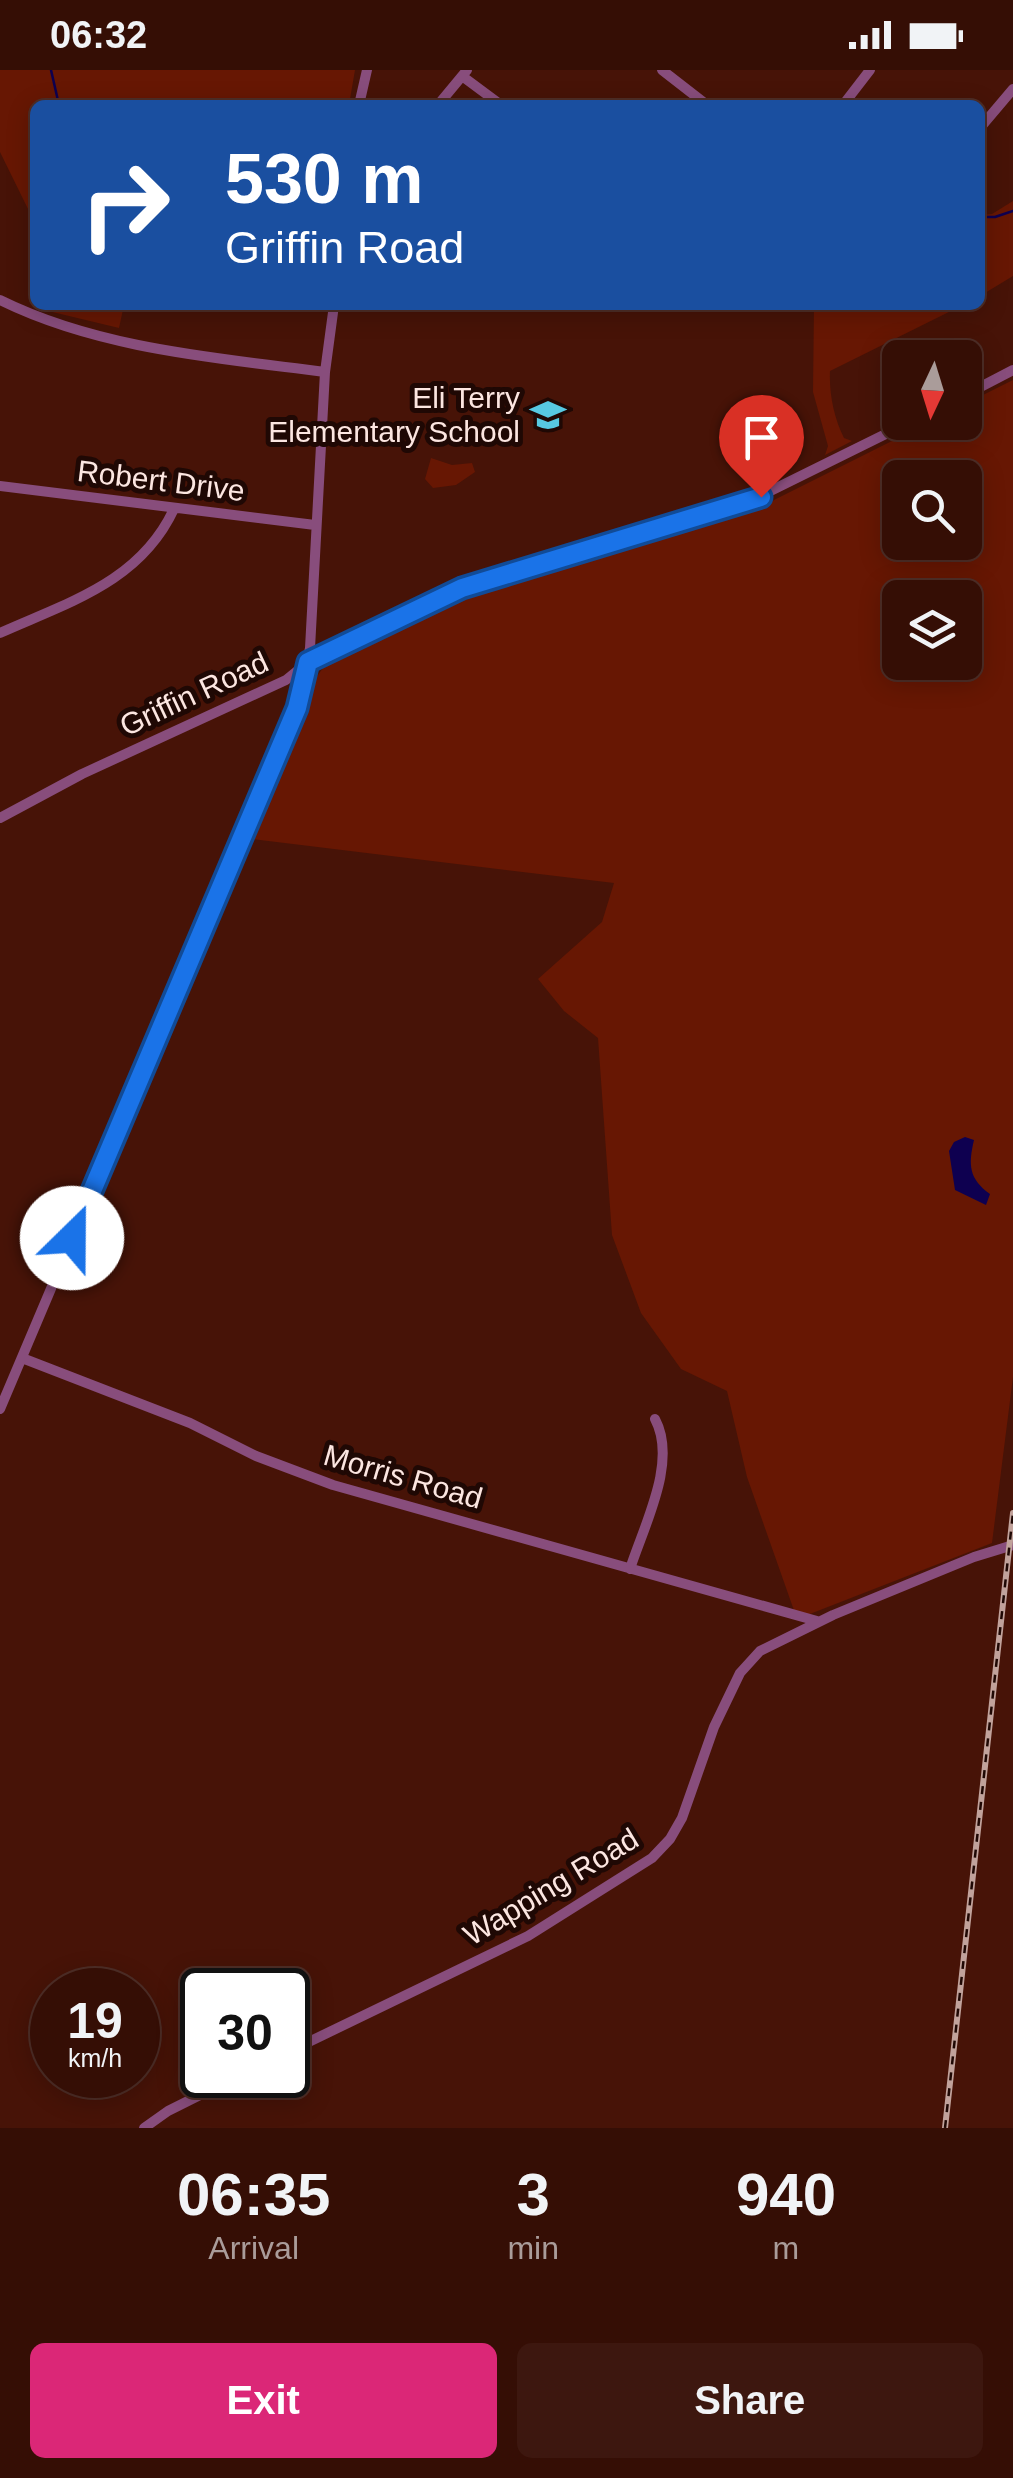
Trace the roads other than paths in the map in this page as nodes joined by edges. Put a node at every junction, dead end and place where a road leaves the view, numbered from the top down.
1 (367, 70) edge
2 (870, 70) edge
3 (666, 71) edge
4 (464, 73) edge
5 (1013, 89) edge
6 (360, 100) edge
7 (442, 100) edge
8 (495, 100) edge
9 (701, 100) edge
10 (847, 100) edge
11 (985, 122) edge
12 (0, 300) edge
13 (333, 310) edge
14 (1013, 370) edge
15 (324, 372) junction
16 (982, 386) edge
17 (882, 436) edge
18 (0, 486) edge
19 (174, 508) junction
20 (316, 525) junction
21 (0, 633) edge
22 (308, 662) junction
23 (0, 818) edge
24 (22, 1358) junction
25 (0, 1408) edge
26 (655, 1419) dead end
27 (1013, 1546) edge
28 (630, 1570) junction
29 (781, 1613) junction
30 (818, 1621) junction
31 (787, 1637) junction
32 (310, 2041) edge
33 (195, 2098) edge
34 (144, 2128) edge

1 - 6 street
2 - 10 street
3 - 9 street
4 - 7 street
4 - 8 street
5 - 11 street
12 - 15 street
13 - 15 street
14 - 16 street
15 - 20 street
17 - 22 street, Griffin Road
18 - 19 street, Robert Drive
19 - 20 street, Robert Drive
19 - 21 street
20 - 22 street
22 - 23 street, Griffin Road
22 - 24 street
24 - 25 street
24 - 28 street, Morris Road
26 - 28 street
27 - 30 street, Wapping Road
28 - 29 street, Morris Road
29 - 30 street, Morris Road
29 - 31 street
30 - 31 street, Wapping Road
31 - 32 street, Wapping Road
33 - 34 street

